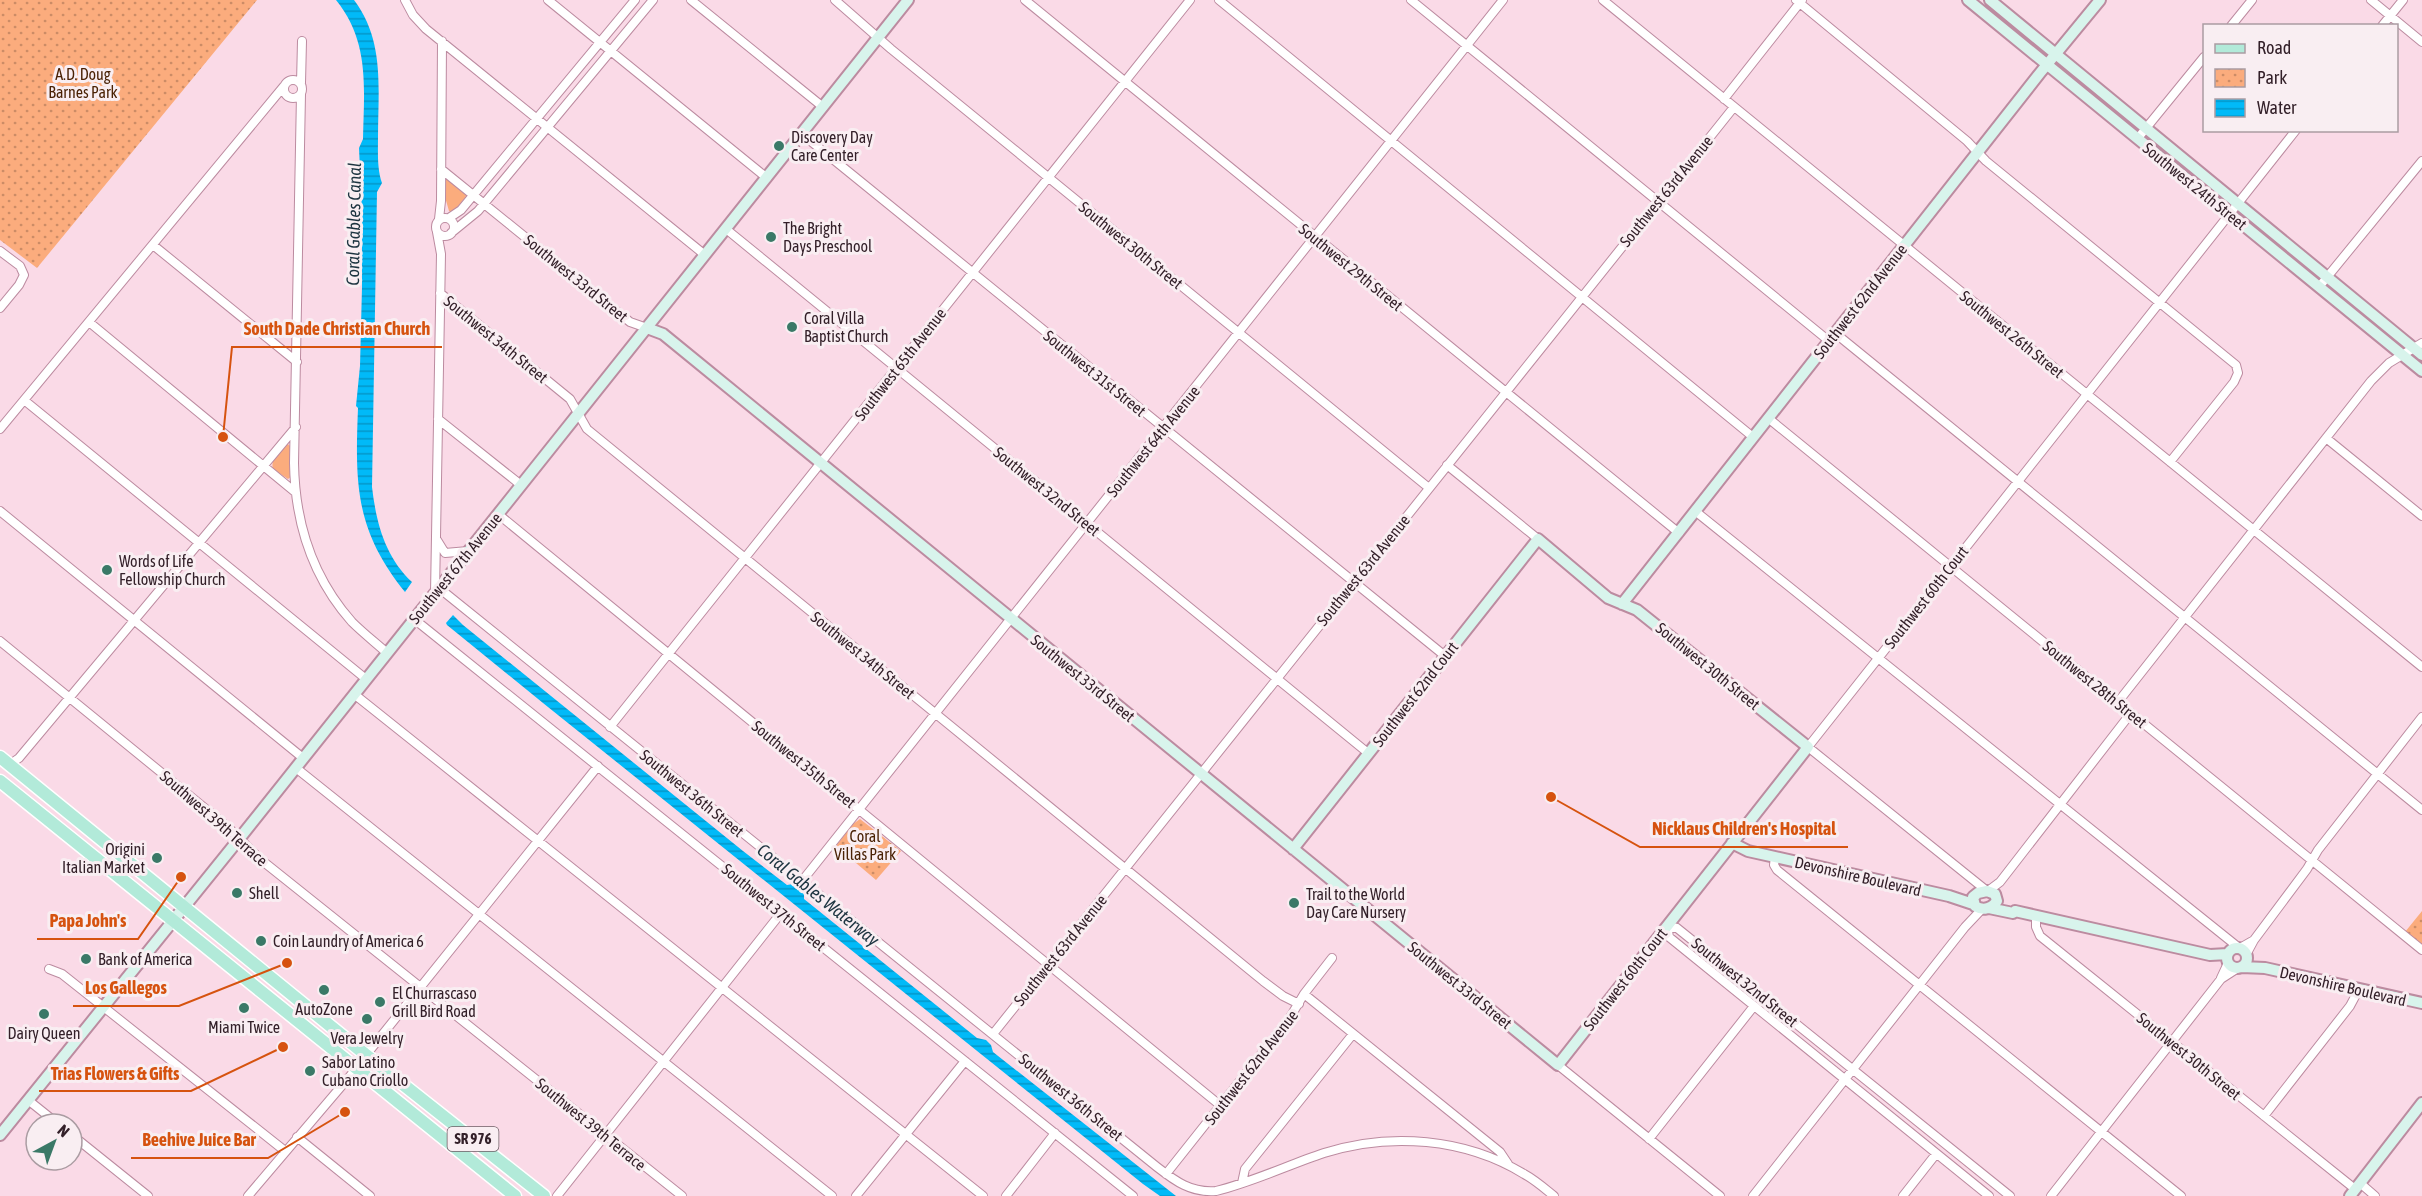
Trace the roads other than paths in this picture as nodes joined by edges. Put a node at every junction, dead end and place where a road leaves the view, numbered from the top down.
1 (405, 0) edge
2 (548, 0) edge
3 (635, 0) edge
4 (653, 0) edge
5 (691, 0) edge
6 (835, 0) edge
7 (909, 0) edge
8 (1025, 0) edge
9 (1190, 0) edge
10 (1219, 0) edge
11 (1411, 0) edge
12 (1503, 0) edge
13 (1603, 0) edge
14 (1968, 0) edge
15 (1990, 0) edge
16 (2100, 0) edge
17 (2252, 0) edge
18 (2371, 0) edge
19 (2403, 0) edge
20 (1799, 1) edge
21 (2390, 16) junction
22 (2233, 24) edge
23 (2384, 24) edge
24 (879, 37) junction
25 (302, 41) dead end
26 (442, 41) junction
27 (600, 42) junction
28 (2422, 42) edge
29 (1467, 46) junction
30 (610, 51) junction
31 (2055, 54) junction
32 (2203, 59) edge
33 (2047, 64) junction
34 (300, 66) junction
35 (1125, 82) junction
36 (287, 83) junction
37 (301, 83) junction
38 (301, 94) junction
39 (290, 97) junction
40 (1724, 99) junction
41 (272, 100) junction
42 (823, 107) junction
43 (1734, 107) junction
44 (300, 111) junction
45 (537, 118) junction
46 (548, 127) junction
47 (2146, 128) junction
48 (2294, 132) edge
49 (802, 134) junction
50 (2138, 138) junction
51 (1391, 142) junction
52 (1978, 152) junction
53 (2422, 161) edge
54 (441, 169) junction
55 (1049, 177) junction
56 (767, 178) junction
57 (473, 195) junction
58 (1657, 202) junction
59 (2237, 203) junction
60 (483, 204) junction
61 (2229, 213) junction
62 (445, 218) junction
63 (726, 229) junction
64 (437, 232) junction
65 (451, 234) junction
66 (1315, 237) junction
67 (153, 245) junction
68 (1904, 246) junction
69 (0, 251) edge
70 (441, 254) junction
71 (705, 255) junction
72 (972, 272) junction
73 (2327, 276) junction
74 (2319, 287) junction
75 (440, 293) junction
76 (1581, 297) junction
77 (2159, 302) junction
78 (0, 308) edge
79 (88, 322) junction
80 (646, 328) junction
81 (1239, 333) junction
82 (1832, 337) junction
83 (2419, 349) edge
84 (2402, 355) junction
85 (297, 362) junction
86 (897, 368) junction
87 (2422, 371) edge
88 (1505, 392) junction
89 (2086, 394) junction
90 (24, 400) junction
91 (578, 414) junction
92 (1768, 418) junction
93 (438, 419) junction
94 (296, 427) junction
95 (1164, 428) junction
96 (0, 429) edge
97 (1753, 437) junction
98 (2326, 438) junction
99 (2170, 462) junction
100 (821, 463) junction
101 (1447, 465) junction
102 (264, 466) junction
103 (2017, 481) junction
104 (521, 485) junction
105 (1429, 488) junction
106 (295, 492) junction
107 (0, 511) edge
108 (1695, 511) junction
109 (498, 514) junction
110 (2422, 516) edge
111 (1088, 523) junction
112 (2254, 530) junction
113 (1678, 533) junction
114 (1538, 539) junction
115 (437, 540) junction
116 (199, 543) junction
117 (468, 551) junction
118 (745, 558) junction
119 (1950, 567) junction
120 (1353, 583) junction
121 (437, 590) junction
122 (1622, 604) junction
123 (2185, 618) junction
124 (414, 619) junction
125 (1011, 619) junction
126 (134, 621) junction
127 (0, 642) edge
128 (387, 653) junction
129 (668, 654) junction
130 (1445, 656) junction
131 (1878, 658) junction
132 (2422, 667) edge
133 (1277, 678) junction
134 (366, 679) junction
135 (354, 694) junction
136 (69, 698) junction
137 (2118, 702) junction
138 (2131, 713) junction
139 (935, 714) junction
140 (2422, 717) edge
141 (610, 727) junction
142 (1808, 747) junction
143 (1368, 753) junction
144 (303, 758) junction
145 (3, 763) edge
146 (598, 766) junction
147 (296, 768) junction
148 (1201, 774) junction
149 (2378, 774) junction
150 (0, 775) edge
151 (26, 778) junction
152 (0, 782) edge
153 (2061, 804) junction
154 (859, 809) junction
155 (2422, 810) edge
156 (239, 839) junction
157 (538, 841) junction
158 (1732, 843) junction
159 (1293, 849) junction
160 (1775, 857) junction
161 (2312, 860) junction
162 (1125, 869) junction
163 (802, 881) junction
164 (1984, 899) junction
165 (184, 907) junction
166 (781, 913) junction
167 (480, 915) junction
168 (2036, 916) junction
169 (173, 921) junction
170 (1666, 926) junction
171 (2422, 950) edge
172 (2236, 957) junction
173 (1332, 958) dead end
174 (1049, 964) junction
175 (49, 969) dead end
176 (1919, 984) junction
177 (421, 988) junction
178 (722, 988) junction
179 (2359, 989) junction
180 (1304, 994) junction
181 (2422, 1003) edge
182 (1299, 1004) junction
183 (1754, 1006) junction
184 (103, 1007) junction
185 (993, 1034) junction
186 (1353, 1034) junction
187 (2172, 1042) junction
188 (366, 1055) junction
189 (664, 1061) junction
190 (965, 1061) junction
191 (1558, 1065) junction
192 (356, 1069) junction
193 (1853, 1070) junction
194 (1845, 1080) junction
195 (28, 1100) junction
196 (425, 1101) junction
197 (1221, 1106) junction
198 (2421, 1108) edge
199 (43, 1112) edge
200 (2264, 1116) junction
201 (2101, 1132) junction
202 (1055, 1133) junction
203 (0, 1135) edge
204 (605, 1135) junction
205 (906, 1135) junction
206 (297, 1137) junction
207 (1649, 1139) junction
208 (84, 1145) edge
209 (285, 1151) junction
210 (1936, 1154) junction
211 (1509, 1166) junction
212 (1167, 1174) junction
213 (1242, 1183) junction
214 (2355, 1190) edge
215 (148, 1196) edge
216 (248, 1196) edge
217 (370, 1196) edge
218 (515, 1196) edge
219 (544, 1196) edge
220 (557, 1196) edge
221 (682, 1196) edge
222 (832, 1196) edge
223 (856, 1196) edge
224 (983, 1196) edge
225 (1006, 1196) edge
226 (1133, 1196) edge
227 (1554, 1196) edge
228 (1720, 1196) edge
229 (1753, 1196) edge
230 (1903, 1196) edge
231 (1989, 1196) edge
232 (2010, 1196) edge
233 (2051, 1196) edge
234 (2181, 1196) edge
235 (2375, 1196) edge

1 - 26 street
2 - 27 street
3 - 27 street
4 - 30 street
5 - 42 street
6 - 24 street, Southwest 30th Street
7 - 24 street, Southwest 67th Avenue
8 - 35 street, Southwest 29th Street
9 - 35 street, Southwest 65th Avenue
10 - 51 street
11 - 29 street
12 - 29 street, Southwest 64th Avenue
13 - 40 street, Southwest 26th Street
14 - 33 street, Southwest 24th Street
15 - 31 street, Southwest 24th Street
16 - 31 street, Southwest 62nd Avenue
17 - 22 street
18 - 21 street
19 - 21 street
20 - 40 street
20 - 52 street
21 - 23 street
21 - 28 street
24 - 42 street, Southwest 67th Avenue
24 - 55 street, Southwest 30th Street
25 - 34 street
26 - 45 street
26 - 54 street
27 - 30 street
27 - 45 street
29 - 51 street, Southwest 64th Avenue
29 - 58 street
30 - 46 street
30 - 56 street
31 - 33 street, Southwest 62nd Avenue
31 - 47 street, Southwest 24th Street
32 - 47 street
33 - 50 street, Southwest 24th Street
33 - 52 street, Southwest 62nd Avenue
34 - 36 street
34 - 37 street
35 - 55 street, Southwest 65th Avenue
35 - 66 street, Southwest 29th Street
36 - 37 street
36 - 39 street
36 - 41 street
37 - 38 street
38 - 39 street
38 - 44 street
39 - 41 street
39 - 44 street
40 - 43 street, Southwest 26th Street
41 - 67 street
42 - 49 street, Southwest 67th Avenue
43 - 58 street, Southwest 63rd Avenue
43 - 68 street, Southwest 26th Street
44 - 85 street
45 - 46 street
45 - 57 street
46 - 60 street
46 - 71 street
47 - 50 street
47 - 59 street, Southwest 24th Street
48 - 59 street, Southwest 60th Court
49 - 56 street, Southwest 67th Avenue
49 - 72 street, Southwest 31st Street
50 - 61 street, Southwest 24th Street
51 - 66 street, Southwest 64th Avenue
51 - 76 street
52 - 68 street, Southwest 62nd Avenue
52 - 77 street
53 - 73 street
54 - 57 street, Southwest 33rd Street
54 - 62 street
55 - 72 street, Southwest 65th Avenue
55 - 81 street, Southwest 30th Street
56 - 63 street, Southwest 67th Avenue
57 - 60 street, Southwest 33rd Street
57 - 62 street
58 - 76 street, Southwest 63rd Avenue
58 - 82 street
59 - 61 street, Southwest 60th Court
59 - 73 street, Southwest 24th Street
60 - 65 street
60 - 80 street, Southwest 33rd Street
61 - 74 street, Southwest 24th Street
61 - 77 street, Southwest 60th Court
62 - 64 street
62 - 65 street
63 - 71 street, Southwest 67th Avenue
63 - 86 street, Southwest 32nd Street
64 - 65 street
64 - 70 street
65 - 70 street
66 - 81 street, Southwest 64th Avenue
66 - 88 street, Southwest 29th Street
67 - 79 street
67 - 85 street
68 - 82 street, Southwest 62nd Avenue
68 - 89 street, Southwest 26th Street
69 - 78 street
70 - 75 street
71 - 80 street, Southwest 67th Avenue
72 - 86 street, Southwest 65th Avenue
72 - 95 street, Southwest 31st Street
73 - 74 street
73 - 83 street, Southwest 24th Street
74 - 84 street, Southwest 24th Street
75 - 91 street, Southwest 34th Street
75 - 93 street
76 - 88 street, Southwest 63rd Avenue
76 - 97 street
77 - 89 street, Southwest 60th Court
77 - 99 street
79 - 90 street
79 - 102 street
80 - 91 street, Southwest 67th Avenue
80 - 100 street, Southwest 33rd Street
81 - 95 street, Southwest 64th Avenue
81 - 105 street, Southwest 30th Street
82 - 92 street, Southwest 62nd Avenue
82 - 103 street
83 - 84 street
84 - 87 street, Southwest 24th Street
84 - 98 street
85 - 94 street
86 - 100 street, Southwest 65th Avenue
86 - 111 street, Southwest 32nd Street
88 - 101 street, Southwest 63rd Avenue
88 - 113 street, Southwest 29th Street
89 - 99 street, Southwest 26th Street
89 - 103 street, Southwest 60th Court
90 - 96 street
90 - 116 street
91 - 104 street, Southwest 67th Avenue
91 - 118 street, Southwest 34th Street
92 - 97 street, Southwest 62nd Avenue
92 - 119 street, Southwest 28th Street
93 - 104 street
93 - 115 street
94 - 102 street
94 - 106 street
95 - 111 street, Southwest 64th Avenue
95 - 120 street, Southwest 31st Street
97 - 108 street, Southwest 62nd Avenue
98 - 110 street
98 - 112 street
99 - 112 street, Southwest 26th Street
100 - 118 street, Southwest 65th Avenue
100 - 125 street, Southwest 33rd Street
101 - 105 street, Southwest 63rd Avenue
101 - 114 street, Southwest 30th Street
102 - 106 street
102 - 116 street
103 - 119 street, Southwest 60th Court
103 - 123 street
104 - 109 street, Southwest 67th Avenue
105 - 120 street, Southwest 63rd Avenue
106 - 128 street
107 - 126 street
108 - 113 street, Southwest 62nd Avenue
108 - 131 street
109 - 117 street, Southwest 67th Avenue
109 - 129 street, Southwest 35th Street
111 - 125 street, Southwest 64th Avenue
111 - 133 street, Southwest 32nd Street
112 - 123 street
112 - 132 street, Southwest 26th Street
113 - 122 street, Southwest 62nd Avenue
114 - 122 street, Southwest 30th Street
114 - 130 street, Southwest 62nd Court
115 - 117 street
115 - 121 street
116 - 126 street
116 - 134 street
117 - 121 street, Southwest 67th Avenue
118 - 129 street, Southwest 65th Avenue
118 - 139 street, Southwest 34th Street
119 - 131 street, Southwest 60th Court
119 - 137 street, Southwest 28th Street
120 - 130 street, Southwest 31st Street
120 - 133 street, Southwest 63rd Avenue
121 - 124 street, Southwest 67th Avenue
121 - 141 street, Southwest 36th Street
122 - 142 street, Southwest 30th Street
123 - 137 street
123 - 149 street
124 - 128 street, Southwest 67th Avenue
124 - 146 street, Southwest 37th Street
125 - 139 street, Southwest 64th Avenue
125 - 148 street, Southwest 33rd Street
126 - 136 street
126 - 144 street
127 - 136 street, Southwest 39th Terrace
128 - 134 street, Southwest 67th Avenue
129 - 141 street, Southwest 65th Avenue
129 - 154 street, Southwest 35th Street
130 - 143 street, Southwest 62nd Court
131 - 142 street, Southwest 60th Court
131 - 153 street
133 - 143 street, Southwest 32nd Street
133 - 148 street, Southwest 63rd Avenue
134 - 135 street, Southwest 67th Avenue
135 - 144 street, Southwest 67th Avenue
135 - 157 street
136 - 145 street
136 - 156 street, Southwest 39th Terrace
137 - 138 street, Southwest 28th Street
138 - 153 street
138 - 161 street, Southwest 28th Street
139 - 154 street, Southwest 64th Avenue
139 - 162 street, Southwest 34th Street
140 - 149 street
141 - 163 street, Southwest 36th Street
142 - 158 street, Southwest 60th Court
142 - 164 street, Southwest 30th Street
143 - 159 street, Southwest 62nd Court
144 - 147 street, Southwest 67th Avenue
145 - 151 main road, SR 976
146 - 157 street
146 - 166 street, Southwest 37th Street
147 - 156 street, Southwest 67th Avenue
147 - 167 street
148 - 159 street, Southwest 33rd Street
148 - 162 street, Southwest 63rd Avenue
149 - 155 street
149 - 161 street
150 - 151 main road
151 - 165 main road, SR 976
152 - 169 main road, SR 976
153 - 164 street
153 - 172 street
154 - 163 street, Southwest 64th Avenue
154 - 174 street, Southwest 35th Street
156 - 165 street, Southwest 67th Avenue
156 - 177 street, Southwest 39th Terrace
157 - 167 street
157 - 178 street
158 - 160 street, Devonshire Boulevard
158 - 170 street, Southwest 60th Court
159 - 191 street, Southwest 33rd Street
160 - 164 street, Devonshire Boulevard
160 - 176 street
161 - 171 street, Southwest 28th Street
161 - 172 street
162 - 174 street, Southwest 63rd Avenue
162 - 182 street, Southwest 34th Street
163 - 185 street, Southwest 36th Street
164 - 168 street, Devonshire Boulevard
164 - 176 street
165 - 169 street, Southwest 67th Avenue
165 - 188 main road, SR 976
166 - 178 street
166 - 190 street, Southwest 37th Street
167 - 177 street
167 - 189 street
168 - 172 street, Devonshire Boulevard
168 - 187 street, Southwest 30th Street
169 - 184 street, Southwest 67th Avenue
169 - 192 main road, SR 976
170 - 183 street, Southwest 32nd Street
170 - 191 street, Southwest 60th Court
170 - 193 street, Southwest 32nd Street
172 - 179 street, Devonshire Boulevard
172 - 187 street
173 - 180 street, Southwest 62nd Avenue
174 - 185 street, Southwest 63rd Avenue
174 - 197 street, Southwest 35th Street
175 - 184 street
176 - 193 street
176 - 201 street
177 - 188 street
177 - 204 street, Southwest 39th Terrace
178 - 189 street
178 - 205 street
179 - 181 street, Devonshire Boulevard
179 - 200 street
180 - 182 street, Southwest 62nd Avenue
180 - 186 street
182 - 197 street, Southwest 62nd Avenue
183 - 194 street, Southwest 32nd Street
183 - 207 street
184 - 195 street, Southwest 67th Avenue
184 - 209 street
185 - 212 street, Southwest 36th Street
186 - 211 street
186 - 213 street
187 - 200 street, Southwest 30th Street
187 - 201 street
188 - 196 main road, SR 976
189 - 204 street
189 - 222 street
190 - 202 street, Southwest 37th Street
190 - 205 street
191 - 207 street, Southwest 33rd Street
192 - 196 main road
192 - 206 street
192 - 218 main road, SR 976
193 - 194 street
193 - 232 street, Southwest 32nd Street
194 - 210 street, Southwest 32nd Street
194 - 229 street
195 - 199 street
195 - 203 street, Southwest 67th Avenue
196 - 219 main road, SR 976
197 - 212 street, Southwest 62nd Avenue
198 - 214 street
200 - 214 street, Southwest 30th Street
201 - 233 street
201 - 234 street
202 - 225 street
202 - 226 street, Southwest 37th Street
204 - 220 street
204 - 221 street, Southwest 39th Terrace
205 - 223 street
205 - 224 street
206 - 209 street
206 - 217 street
207 - 228 street, Southwest 33rd Street
208 - 215 street
209 - 216 street
210 - 230 street
210 - 231 street, Southwest 32nd Street
211 - 213 street
211 - 227 street
212 - 213 street, Southwest 36th Street
214 - 235 street, Southwest 30th Street

